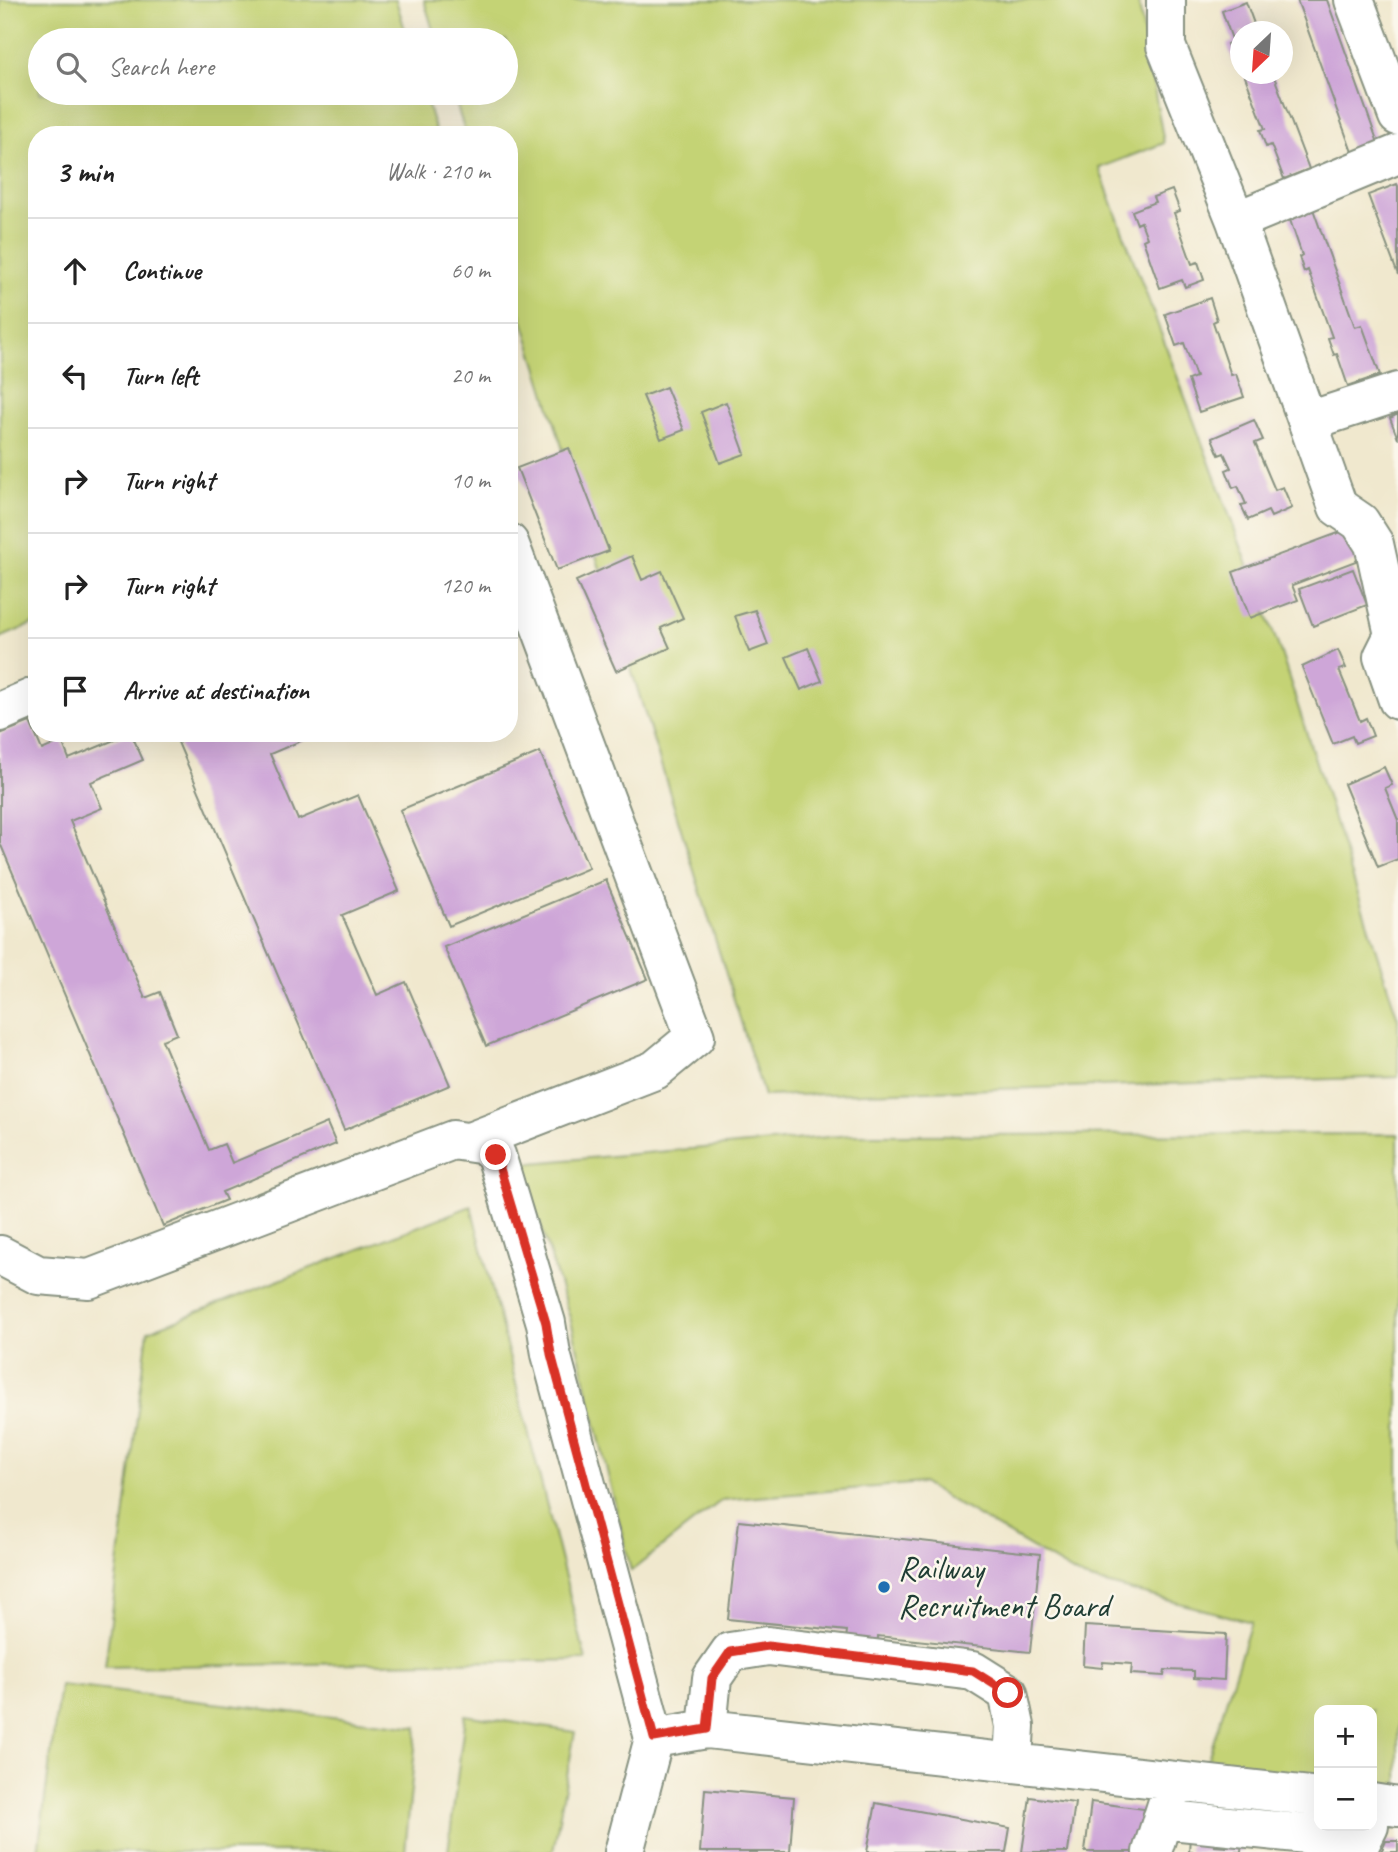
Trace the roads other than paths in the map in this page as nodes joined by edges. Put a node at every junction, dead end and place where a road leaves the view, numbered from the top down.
1 (1166, 0) edge
2 (1354, 0) edge
3 (1398, 116) edge
4 (1398, 154) edge
5 (1236, 221) junction
6 (1398, 393) edge
7 (1308, 421) junction
8 (518, 567) edge
9 (1396, 633) edge
10 (28, 700) edge
11 (1398, 700) edge
12 (0, 712) edge
13 (472, 1141) junction
14 (0, 1255) edge
15 (707, 1729) junction
16 (654, 1738) junction
17 (1013, 1761) junction
18 (1174, 1780) junction
19 (1314, 1796) edge
20 (1314, 1825) edge
21 (1165, 1836) edge
22 (624, 1852) edge

1 - 5 street
2 - 3 street
4 - 5 street
5 - 7 street
6 - 7 street
7 - 9 street
8 - 13 street
9 - 11 street
10 - 12 street
13 - 14 street
13 - 16 street
15 - 16 street
15 - 17 street
15 - 17 street
16 - 22 street
17 - 18 street
18 - 19 street
18 - 21 street
20 - 21 street

